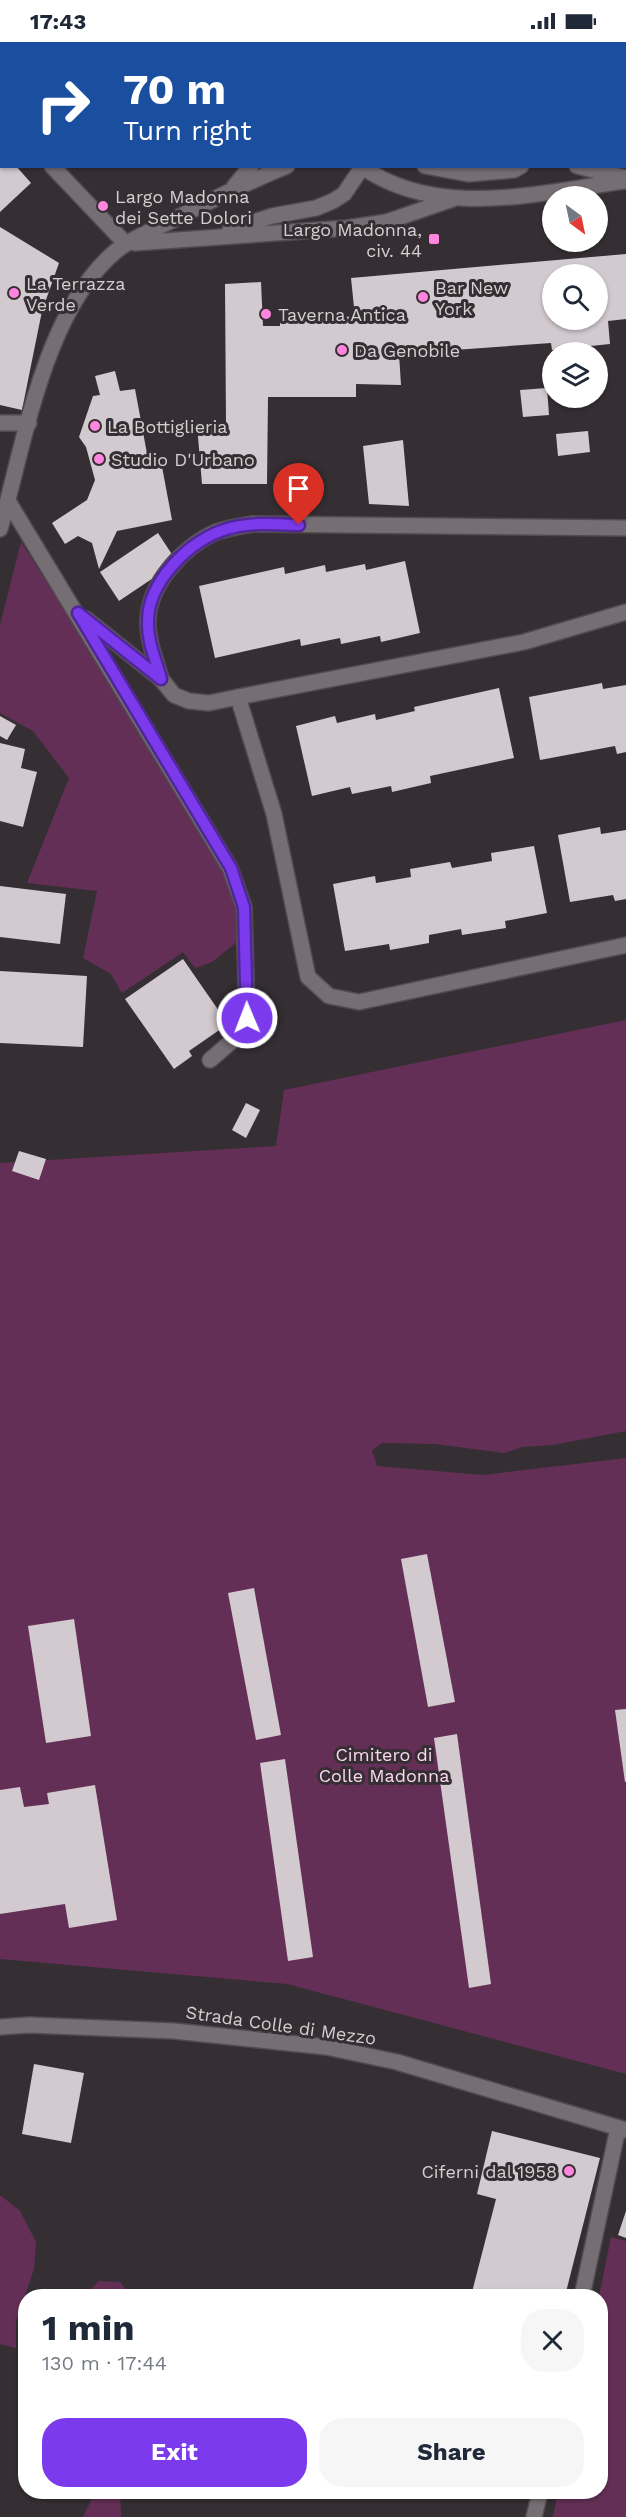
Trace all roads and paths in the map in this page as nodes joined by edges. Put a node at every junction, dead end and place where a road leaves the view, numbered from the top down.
1 (54, 168) edge
2 (249, 168) edge
3 (282, 168) edge
4 (362, 168) edge
5 (365, 168) edge
6 (436, 168) edge
7 (518, 168) edge
8 (584, 168) edge
9 (626, 180) edge
10 (230, 191) junction
11 (453, 199) junction
12 (210, 237) junction
13 (126, 244) junction
14 (0, 423) edge
15 (29, 423) junction
16 (8, 501) junction
17 (626, 528) edge
18 (0, 529) edge
19 (626, 612) edge
20 (78, 613) junction
21 (161, 679) junction
22 (238, 697) junction
23 (626, 945) edge
24 (210, 1060) dead end
25 (0, 2027) edge
26 (622, 2129) edge
27 (584, 2289) edge
28 (538, 2499) edge
29 (534, 2517) edge

1 - 13 street
2 - 10 street
3 - 10 street
4 - 12 street
5 - 11 street
6 - 7 street
8 - 9 street
9 - 11 street
10 - 13 street
11 - 12 street
12 - 13 street
13 - 15 street
14 - 15 street
15 - 16 street
16 - 18 street
16 - 20 street
17 - 21 street
19 - 22 street
20 - 21 street
20 - 24 street
21 - 22 street
22 - 23 street
25 - 26 street, Strada Colle di Mezzo
26 - 27 street, Strada Colle di Mezzo
28 - 29 street

